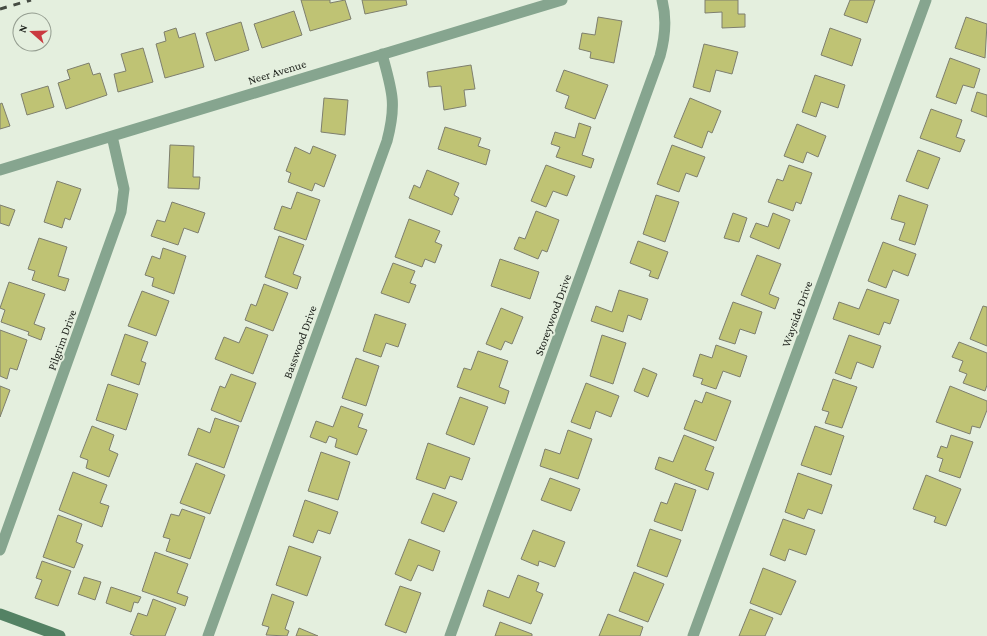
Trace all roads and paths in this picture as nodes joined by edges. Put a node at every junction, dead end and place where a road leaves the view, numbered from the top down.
1 (562, 0) edge
2 (662, 0) edge
3 (926, 0) edge
4 (382, 54) junction
5 (112, 136) junction
6 (0, 170) edge
7 (0, 550) edge
8 (0, 614) edge
9 (60, 636) edge
10 (208, 636) edge
11 (450, 636) edge
12 (693, 636) edge

1 - 4 street, Neer Avenue
2 - 11 street, Storeywood Drive
3 - 12 street, Wayside Drive
4 - 5 street, Neer Avenue
4 - 10 street, Basswood Drive
5 - 6 street, Neer Avenue
5 - 7 street, Pilgrim Drive
8 - 9 main road

